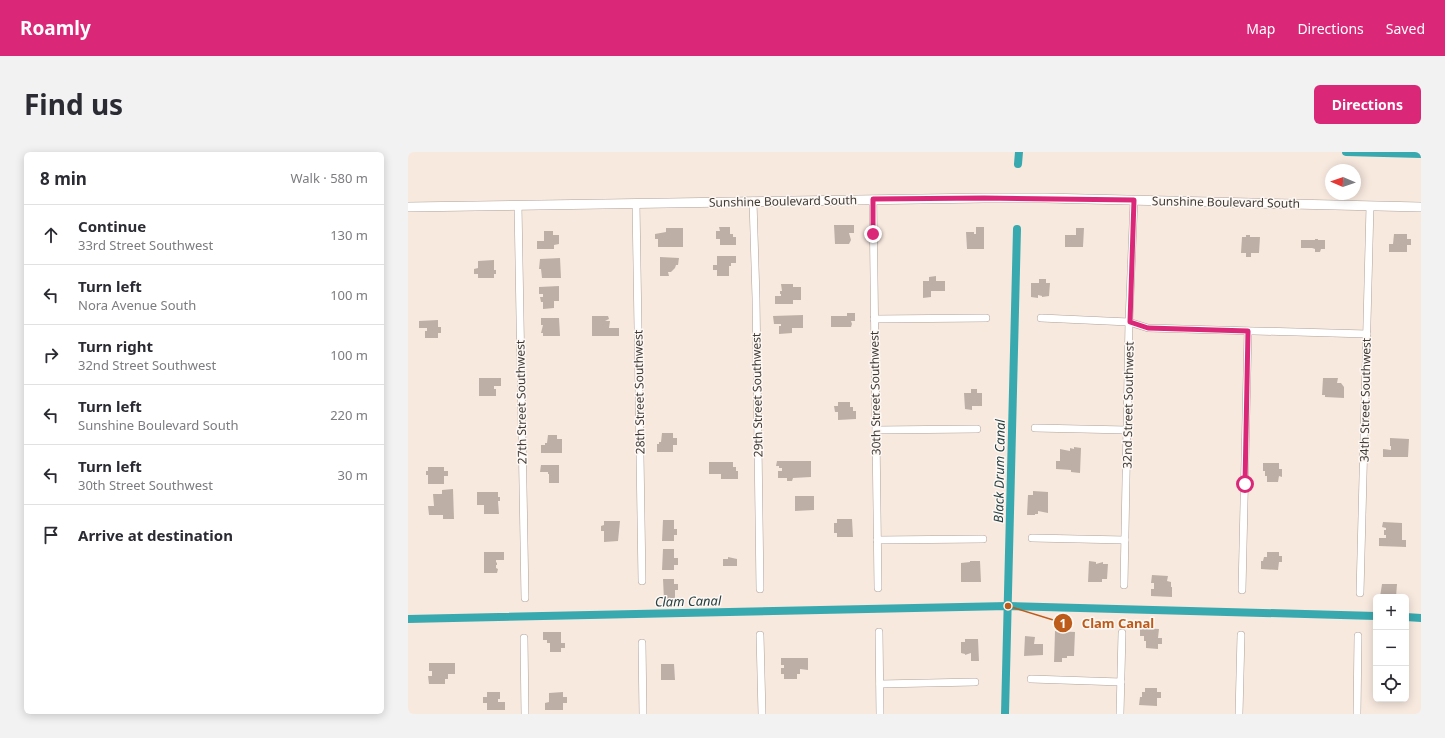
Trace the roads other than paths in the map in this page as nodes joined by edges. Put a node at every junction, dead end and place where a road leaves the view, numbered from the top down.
1 (873, 199) junction
2 (1134, 200) junction
3 (753, 201) junction
4 (636, 203) junction
5 (518, 205) junction
6 (1370, 206) junction
7 (408, 207) edge
8 (1421, 207) edge
9 (986, 318) dead end
10 (1041, 318) dead end
11 (874, 320) junction
12 (1130, 322) junction
13 (1248, 331) junction
14 (1367, 334) junction
15 (1035, 428) dead end
16 (977, 429) dead end
17 (876, 430) junction
18 (1127, 430) junction
19 (1032, 538) dead end
20 (983, 539) dead end
21 (877, 540) junction
22 (1125, 540) junction
23 (642, 581) dead end
24 (1124, 585) dead end
25 (878, 588) dead end
26 (760, 589) dead end
27 (1242, 590) dead end
28 (1360, 593) dead end
29 (524, 598) dead end
30 (879, 632) dead end
31 (1122, 633) dead end
32 (760, 635) dead end
33 (1241, 635) dead end
34 (1358, 636) dead end
35 (524, 638) dead end
36 (642, 643) dead end
37 (1030, 679) dead end
38 (975, 682) dead end
39 (1121, 682) junction
40 (880, 684) junction
41 (526, 714) edge
42 (643, 714) edge
43 (762, 714) edge
44 (880, 714) edge
45 (1120, 714) edge
46 (1239, 714) edge
47 (1357, 714) edge

1 - 2 street, Sunshine Boulevard South
1 - 3 street, Sunshine Boulevard South
1 - 11 street, 30th Street Southwest
2 - 6 street, Sunshine Boulevard South
2 - 12 street, 32nd Street Southwest
3 - 4 street, Sunshine Boulevard South
3 - 26 street, 29th Street Southwest
4 - 5 street, Sunshine Boulevard South
4 - 23 street, 28th Street Southwest
5 - 7 street, Sunshine Boulevard South
5 - 29 street, 27th Street Southwest
6 - 8 street, Sunshine Boulevard South
6 - 14 street, 34th Street Southwest
9 - 11 street
10 - 12 street
11 - 17 street, 30th Street Southwest
12 - 13 street
12 - 18 street, 32nd Street Southwest
13 - 14 street
13 - 27 street
14 - 28 street, 34th Street Southwest
15 - 18 street
16 - 17 street
17 - 21 street, 30th Street Southwest
18 - 22 street, 32nd Street Southwest
19 - 22 street
20 - 21 street
21 - 25 street, 30th Street Southwest
22 - 24 street, 32nd Street Southwest
30 - 40 street
31 - 39 street
32 - 43 street
33 - 46 street
34 - 47 street
35 - 41 street
36 - 42 street
37 - 39 street
38 - 40 street
39 - 45 street
40 - 44 street

